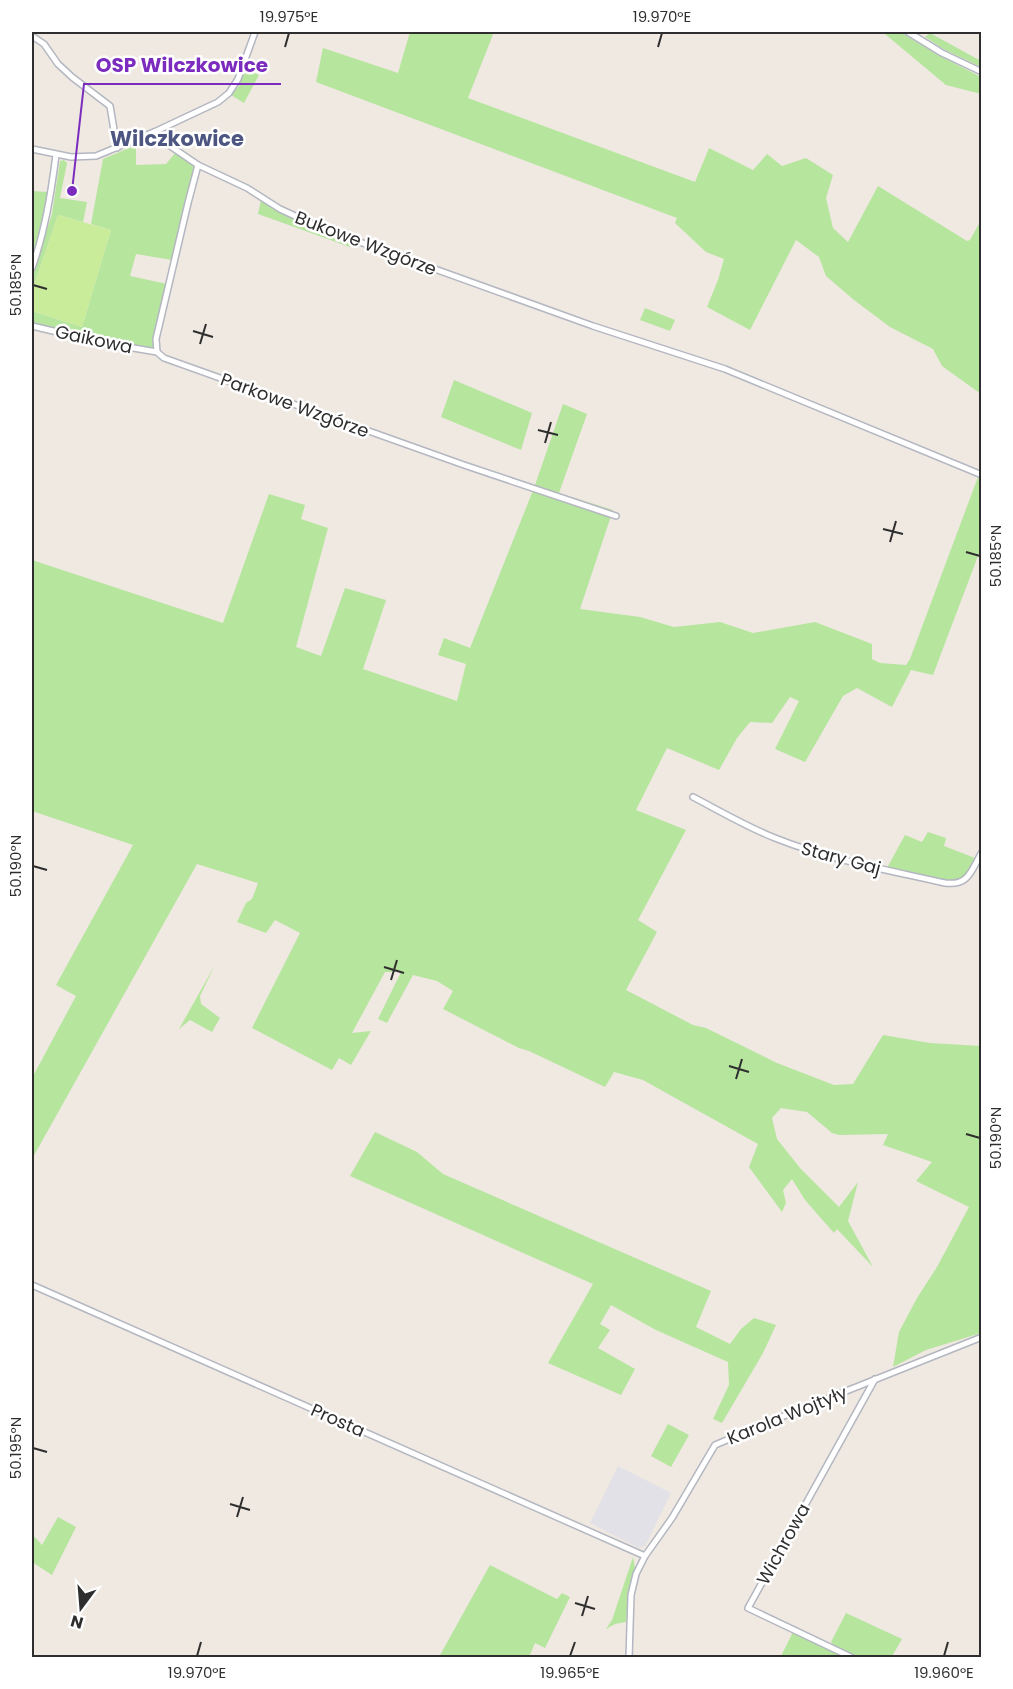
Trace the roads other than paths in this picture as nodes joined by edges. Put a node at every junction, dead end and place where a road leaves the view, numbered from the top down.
1 (255, 32) edge
2 (908, 32) edge
3 (32, 36) edge
4 (981, 72) edge
5 (154, 132) junction
6 (117, 148) junction
7 (32, 150) edge
8 (56, 155) junction
9 (198, 165) junction
10 (32, 268) edge
11 (32, 326) edge
12 (157, 352) junction
13 (981, 475) edge
14 (616, 516) dead end
15 (693, 796) dead end
16 (981, 852) edge
17 (32, 1285) edge
18 (981, 1337) edge
19 (875, 1380) junction
20 (645, 1556) junction
21 (629, 1658) edge
22 (852, 1658) edge

1 - 5 street
2 - 4 street
3 - 6 street
5 - 6 street
5 - 9 street, Bukowe Wzgórze
6 - 8 street
7 - 8 street
8 - 10 street
9 - 12 street
9 - 13 street, Bukowe Wzgórze
11 - 12 street, Gaikowa
12 - 14 street, Parkowe Wzgórze
15 - 16 street, Stary Gaj
17 - 20 street, Prosta
18 - 19 street, Karola Wojtyły
19 - 20 street, Karola Wojtyły
19 - 22 street, Wichrowa
20 - 21 street, Karola Wojtyły

